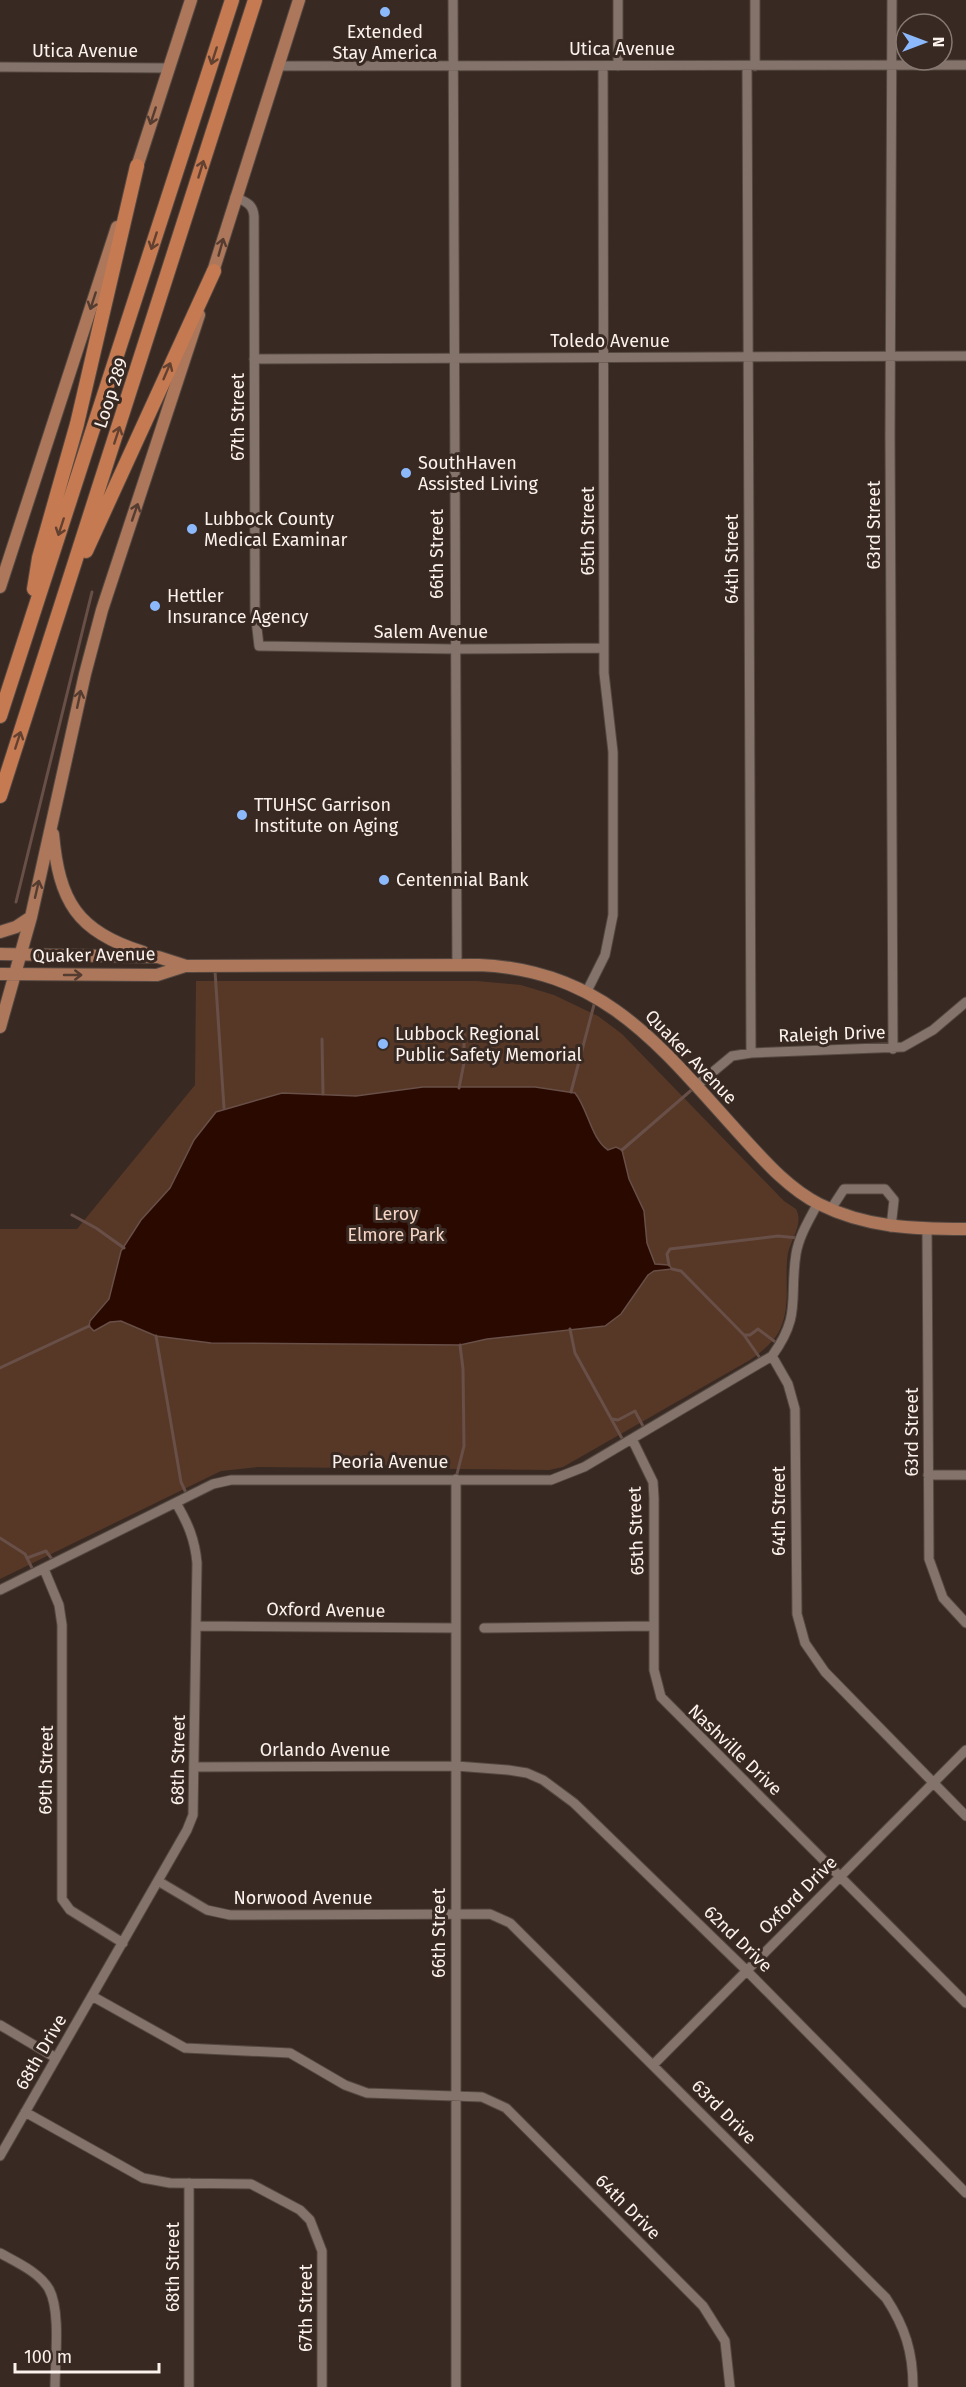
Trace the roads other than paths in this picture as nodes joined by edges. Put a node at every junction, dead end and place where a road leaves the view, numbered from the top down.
1 (191, 0) edge
2 (232, 0) edge
3 (255, 0) edge
4 (298, 0) edge
5 (453, 0) edge
6 (618, 0) edge
7 (755, 0) edge
8 (892, 0) edge
9 (966, 65) edge
10 (277, 66) junction
11 (453, 66) junction
12 (603, 66) junction
13 (618, 66) junction
14 (751, 66) junction
15 (892, 66) junction
16 (0, 67) edge
17 (169, 68) junction
18 (137, 166) junction
19 (235, 197) junction
20 (214, 271) junction
21 (966, 356) edge
22 (603, 357) junction
23 (748, 357) junction
24 (891, 357) junction
25 (453, 358) junction
26 (254, 359) junction
27 (0, 587) edge
28 (65, 597) junction
29 (27, 633) junction
30 (259, 646) joint
31 (604, 648) junction
32 (454, 649) junction
33 (0, 716) edge
34 (0, 796) edge
35 (52, 821) junction
36 (31, 917) junction
37 (0, 932) edge
38 (0, 954) edge
39 (21, 954) junction
40 (158, 957) junction
41 (457, 964) junction
42 (186, 966) junction
43 (0, 974) edge
44 (15, 974) junction
45 (587, 991) junction
46 (966, 1002) edge
47 (0, 1027) edge
48 (893, 1049) junction
49 (751, 1053) junction
50 (696, 1086) junction
51 (818, 1203) junction
52 (831, 1209) junction
53 (891, 1227) junction
54 (927, 1229) junction
55 (966, 1229) edge
56 (772, 1356) junction
57 (632, 1439) junction
58 (928, 1475) junction
59 (966, 1475) edge
60 (456, 1479) junction
61 (176, 1503) junction
62 (44, 1569) junction
63 (0, 1590) edge
64 (966, 1623) edge
65 (196, 1626) junction
66 (654, 1626) junction
67 (456, 1628) junction
68 (484, 1628) dead end
69 (966, 1750) edge
70 (456, 1766) junction
71 (195, 1767) junction
72 (933, 1782) junction
73 (966, 1816) edge
74 (840, 1876) junction
75 (158, 1881) junction
76 (456, 1914) junction
77 (123, 1943) junction
78 (746, 1971) junction
79 (92, 1996) junction
80 (966, 2003) edge
81 (0, 2025) edge
82 (56, 2058) junction
83 (653, 2065) junction
84 (455, 2097) junction
85 (25, 2112) junction
86 (0, 2156) edge
87 (189, 2183) junction
88 (966, 2193) edge
89 (0, 2253) edge
90 (55, 2387) edge
91 (189, 2387) edge
92 (322, 2387) edge
93 (456, 2387) edge
94 (730, 2387) edge
95 (913, 2387) edge

1 - 17 main road
2 -> 29 highway, Loop 289
28 -> 3 highway, Loop 289
4 - 10 main road
5 - 11 street, 66th Street
6 - 13 street
7 - 14 street, 64th Street
8 - 15 street, 63rd Street
9 - 15 street, Utica Avenue
10 - 11 street, Utica Avenue
10 - 19 main road
11 - 12 street, Utica Avenue
11 - 25 street, 66th Street
12 - 13 street, Utica Avenue
12 - 22 street, 65th Street
13 - 14 street, Utica Avenue
14 - 15 street, Utica Avenue
14 - 23 street, 64th Street
15 - 24 street, 63rd Street
16 - 17 street, Utica Avenue
17 -> 18 main road
18 -> 27 main road
18 - 29 highway
20 -> 19 main road
19 - 26 street, 67th Street
28 -> 20 highway
35 -> 20 main road
21 - 24 street, Toledo Avenue
22 - 23 street, Toledo Avenue
22 - 25 street, Toledo Avenue
22 - 31 street, 65th Street
23 - 24 street, Toledo Avenue
23 - 49 street, 64th Street
24 - 48 street, 63rd Street
25 - 26 street, Toledo Avenue
25 - 32 street, 66th Street
26 - 30 street, 67th Street
34 -> 28 highway, Loop 289
29 - 33 highway, Loop 289
30 - 32 street, Salem Avenue
31 - 32 street, Salem Avenue
31 - 45 street, 65th Street
32 - 41 street, 66th Street
36 -> 35 main road
35 - 40 main road
36 - 37 main road
36 - 39 main road
38 - 39 main road, Quaker Avenue
39 - 40 main road, Quaker Avenue
39 - 44 main road
40 - 42 main road, Quaker Avenue
41 - 42 main road, Quaker Avenue
41 - 45 main road, Quaker Avenue
44 -> 42 main road, Quaker Avenue
43 - 44 main road, Quaker Avenue
44 - 47 main road
45 - 50 main road, Quaker Avenue
46 - 48 street, Raleigh Drive
48 - 49 street, Raleigh Drive
49 - 50 street, Raleigh Drive
50 - 51 main road, Quaker Avenue
51 - 52 main road, Quaker Avenue
51 - 56 street
52 - 53 main road, Quaker Avenue
52 - 53 street
53 - 54 main road, Quaker Avenue
54 - 55 main road, Quaker Avenue
54 - 58 street, 63rd Street
56 - 57 street, Peoria Avenue
56 - 72 street, 64th Street
57 - 60 street, Peoria Avenue
57 - 66 street, 65th Street
58 - 59 street
58 - 64 street, 63rd Street
60 - 61 street, Peoria Avenue
60 - 67 street, 66th Street
61 - 62 street, Peoria Avenue
61 - 65 street, 68th Street
62 - 63 street, Peoria Avenue
62 - 77 street, 69th Street
65 - 67 street, Oxford Avenue
65 - 71 street, 68th Street
66 - 68 street
66 - 74 street, Nashville Drive
67 - 70 street, 66th Street
69 - 72 street, Oxford Drive
70 - 71 street, Orlando Avenue
70 - 76 street, 66th Street
70 - 78 street, 62nd Drive
71 - 75 street, 68th Street
72 - 73 street, 64th Street
72 - 74 street, Oxford Drive
74 - 78 street, Oxford Drive
74 - 80 street, Nashville Drive
75 - 76 street, Norwood Avenue
75 - 77 street, 68th Street
76 - 83 street, 63rd Drive
76 - 84 street, 66th Street
77 - 79 street, 68th Street
78 - 83 street, Oxford Drive
78 - 88 street, 62nd Drive
79 - 82 street, 68th Drive
79 - 84 street, 64th Drive
81 - 82 street
82 - 85 street, 68th Drive
83 - 95 street, 63rd Drive
84 - 93 street, 66th Street
84 - 94 street, 64th Drive
85 - 86 street, 68th Drive
85 - 87 street
87 - 91 street, 68th Street
87 - 92 street, 67th Street
89 - 90 street

